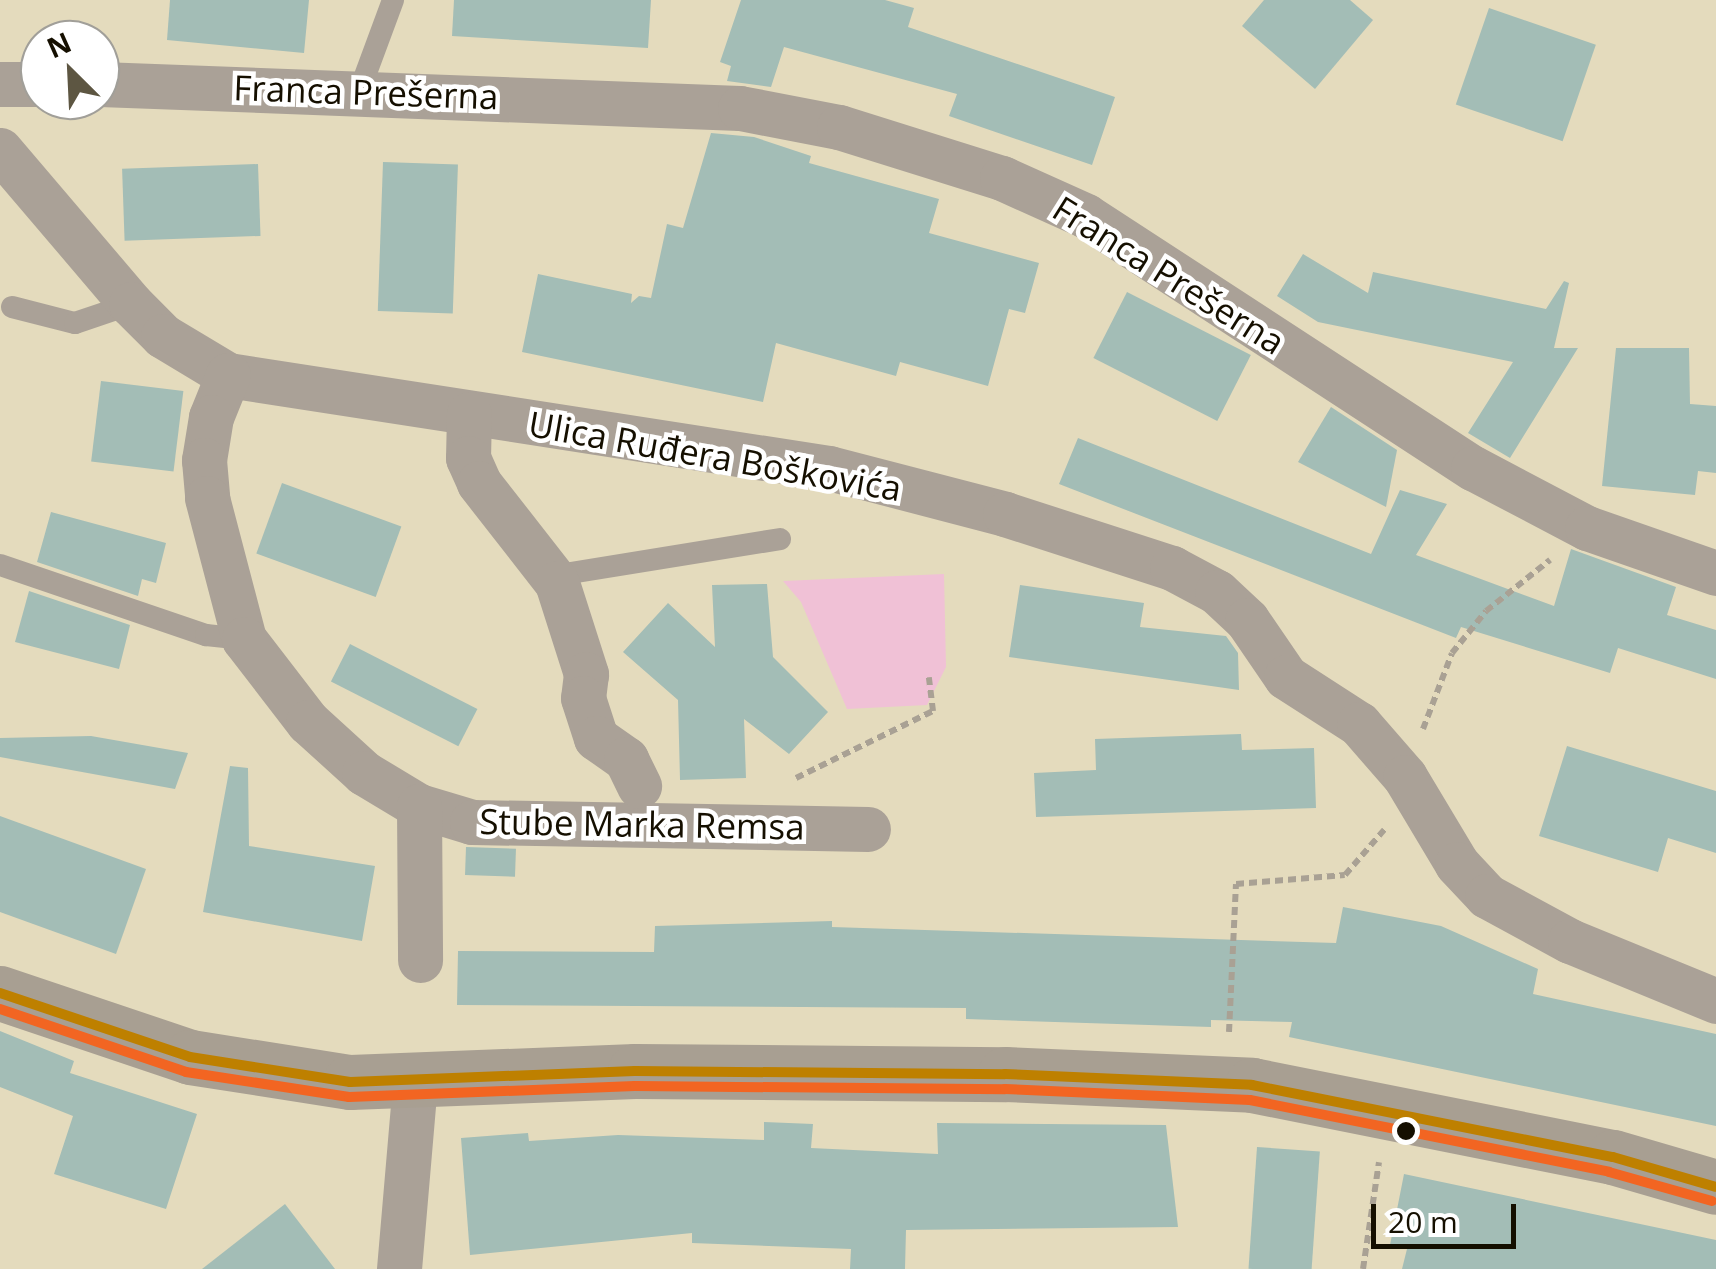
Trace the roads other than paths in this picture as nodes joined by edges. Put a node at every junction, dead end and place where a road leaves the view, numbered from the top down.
1 (393, 0) edge
2 (120, 85) edge
3 (359, 92) junction
4 (0, 150) edge
5 (130, 304) junction
6 (12, 307) dead end
7 (228, 374) junction
8 (468, 414) junction
9 (780, 539) dead end
10 (0, 565) edge
11 (1716, 572) edge
12 (552, 576) junction
13 (244, 639) junction
14 (639, 786) dead end
15 (419, 806) junction
16 (868, 829) dead end
17 (420, 960) dead end
18 (0, 993) edge
19 (1716, 1001) edge
20 (414, 1082) junction
21 (1716, 1187) edge
22 (399, 1269) edge

1 - 3 lane
2 - 3 street, Franca Prešerna
3 - 11 street, Franca Prešerna
4 - 5 street
5 - 6 lane
5 - 7 street
7 - 8 street, Ulica Ruđera Boškovića
7 - 13 street, Stube Marka Remsa
8 - 12 street
8 - 19 street, Ulica Ruđera Boškovića
9 - 12 lane
10 - 13 lane
12 - 14 street
13 - 15 street, Stube Marka Remsa
15 - 16 street, Stube Marka Remsa
15 - 17 street
18 - 20 main road
20 - 21 main road
20 - 22 street

